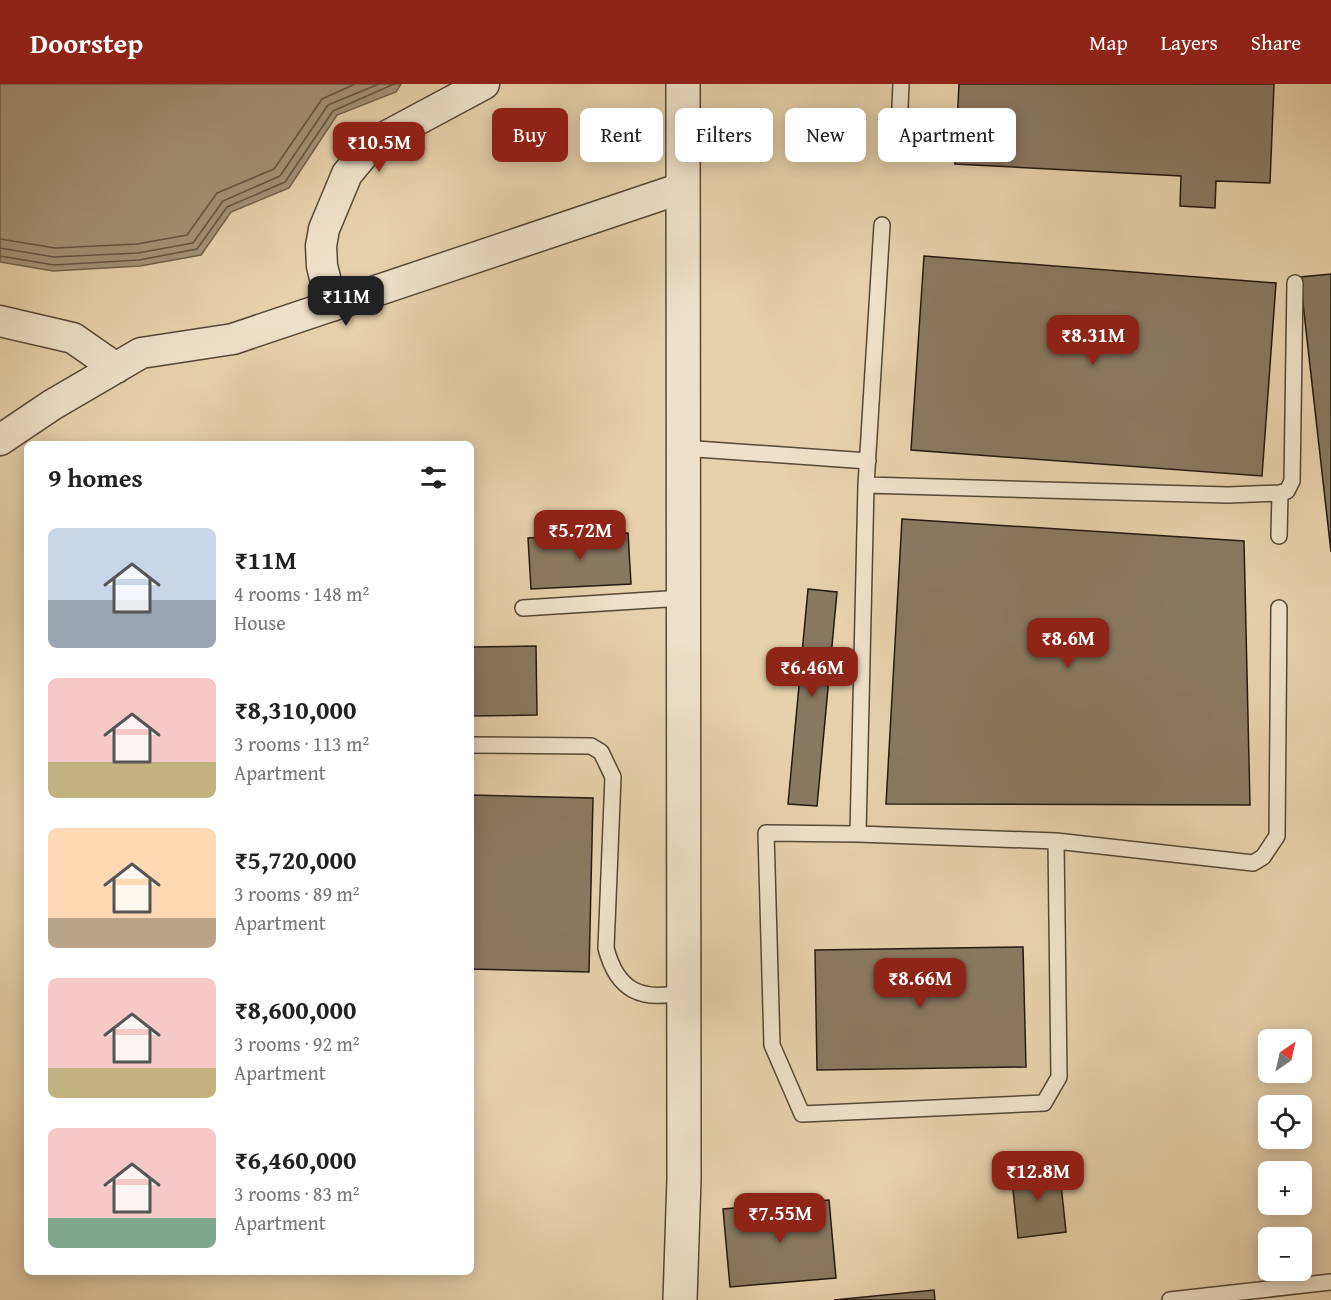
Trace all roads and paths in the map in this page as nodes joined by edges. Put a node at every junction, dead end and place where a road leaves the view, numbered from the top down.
1 (484, 84) edge
2 (683, 84) edge
3 (901, 84) edge
4 (900, 108) edge
5 (682, 188) junction
6 (882, 225) dead end
7 (1295, 283) dead end
8 (332, 306) junction
9 (0, 321) edge
10 (116, 368) junction
11 (0, 440) edge
12 (682, 448) junction
13 (868, 461) junction
14 (866, 485) junction
15 (1280, 493) junction
16 (1280, 536) dead end
17 (683, 598) junction
18 (523, 608) dead end
19 (1279, 608) dead end
20 (474, 745) edge
21 (858, 834) junction
22 (1056, 841) junction
23 (683, 992) junction
24 (1331, 1282) edge
25 (680, 1300) edge
26 (1170, 1300) edge

1 - 8 street
2 - 5 street
3 - 4 lane
5 - 8 street
5 - 12 street
6 - 13 lane
7 - 15 lane
8 - 10 street
9 - 10 street
10 - 11 street
12 - 13 lane
12 - 17 street
13 - 14 lane
14 - 15 lane
14 - 21 lane
15 - 16 lane
17 - 18 lane
17 - 23 street
19 - 22 lane
20 - 23 lane
21 - 22 lane
21 - 22 lane
23 - 25 street
24 - 26 lane

